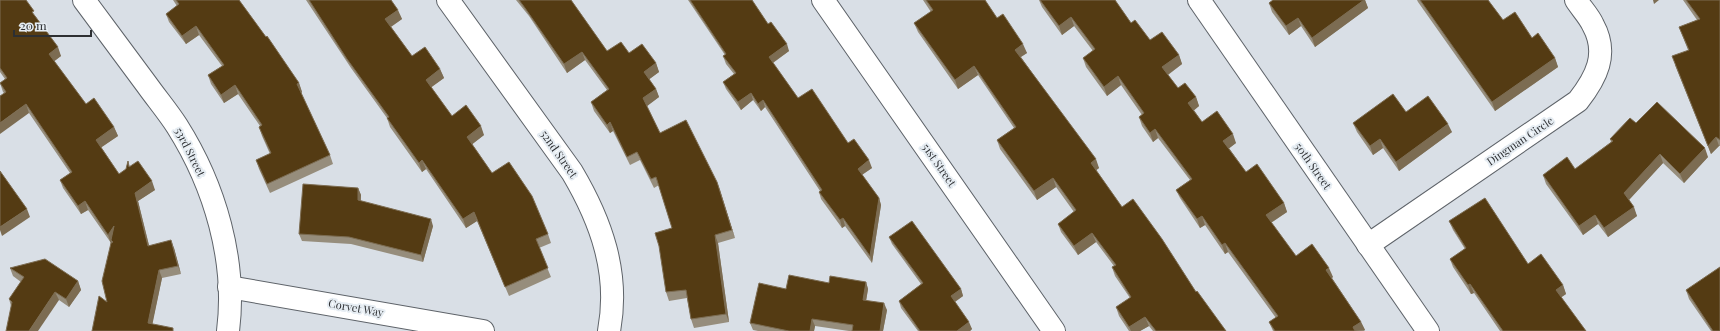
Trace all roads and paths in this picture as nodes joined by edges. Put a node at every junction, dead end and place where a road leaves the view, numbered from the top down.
1 (84, 0) edge
2 (448, 0) edge
3 (1199, 0) edge
4 (1576, 0) edge
5 (833, 3) edge
6 (1368, 244) junction
7 (229, 287) junction
8 (228, 331) edge
9 (483, 331) edge
10 (609, 331) edge
11 (1054, 331) edge
12 (1428, 331) edge

1 - 7 street, 53rd Street
2 - 10 street, 52nd Street
3 - 6 street, 50th Street
4 - 6 street, Dingman Circle
5 - 11 street, 51st Street
6 - 12 street, 50th Street
7 - 8 street, 53rd Street
7 - 9 street, Corvet Way

